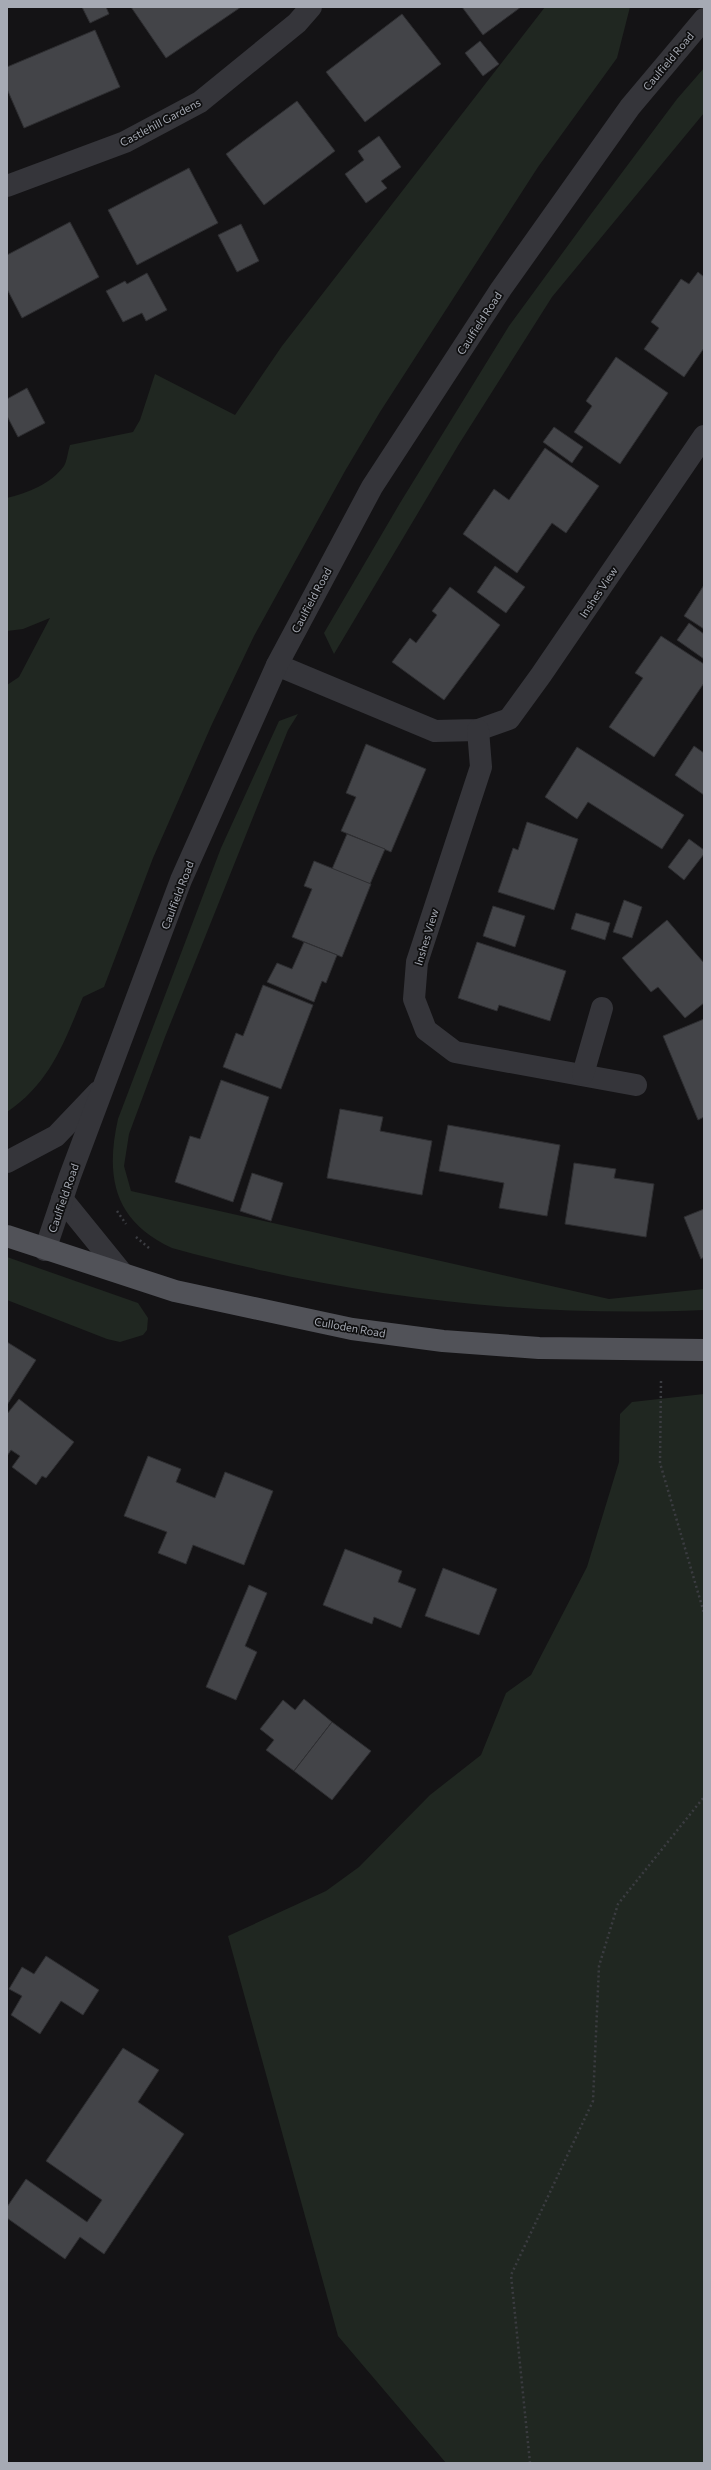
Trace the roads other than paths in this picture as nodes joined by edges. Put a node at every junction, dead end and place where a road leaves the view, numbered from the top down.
1 (311, 7) edge
2 (704, 19) edge
3 (7, 186) edge
4 (704, 436) edge
5 (277, 664) junction
6 (478, 730) junction
7 (602, 1008) dead end
8 (583, 1074) junction
9 (106, 1083) junction
10 (636, 1085) dead end
11 (7, 1162) edge
12 (62, 1199) junction
13 (7, 1236) edge
14 (45, 1250) junction
15 (122, 1273) junction
16 (704, 1350) edge

1 - 3 street, Castlehill Gardens
2 - 5 street, Caulfield Road
4 - 6 street, Inshes View
5 - 6 street, Inshes View
5 - 9 street, Caulfield Road
6 - 8 street, Inshes View
7 - 8 street
8 - 10 street, Inshes View
9 - 11 street
9 - 12 street, Caulfield Road
12 - 14 street, Caulfield Road
12 - 15 street
13 - 14 main road, Culloden Road
14 - 15 main road, Culloden Road
15 - 16 main road, Culloden Road

